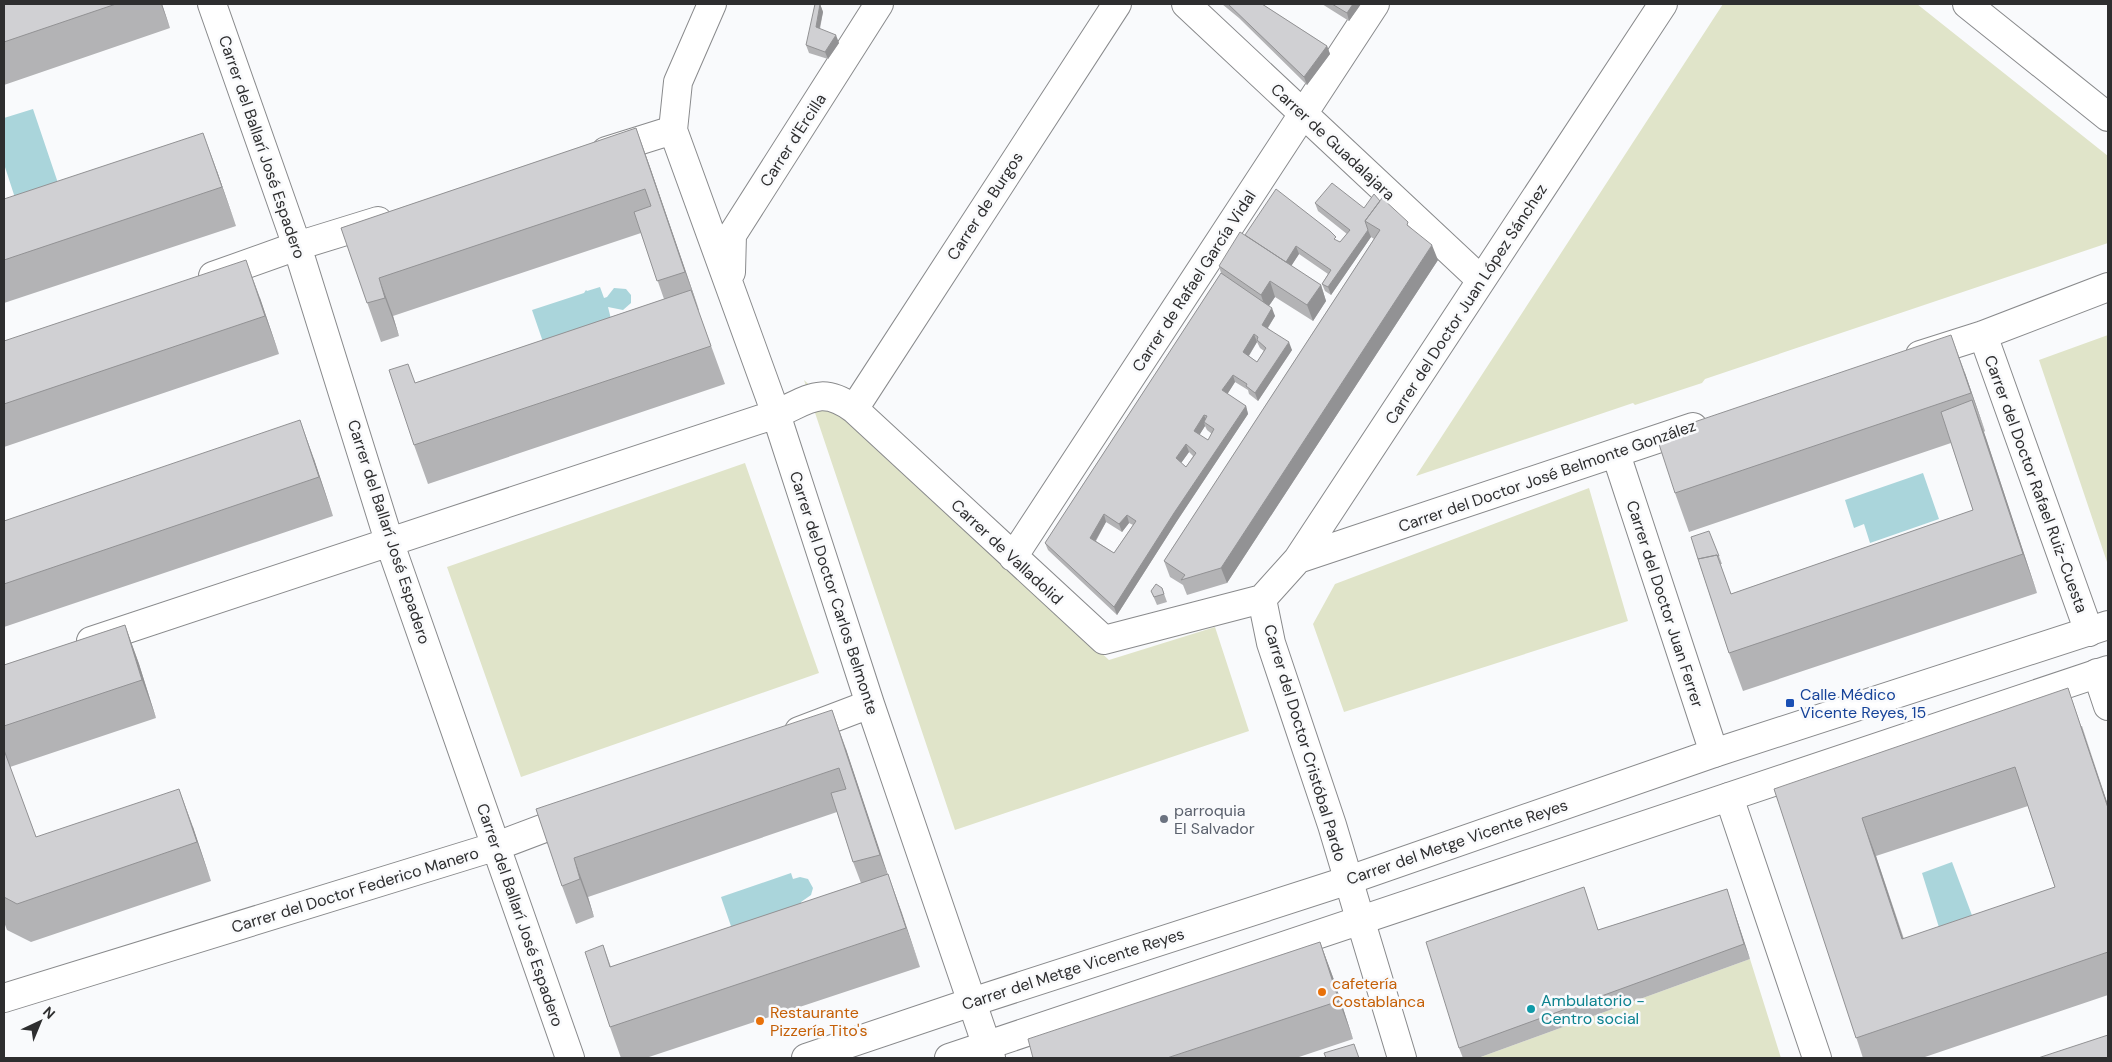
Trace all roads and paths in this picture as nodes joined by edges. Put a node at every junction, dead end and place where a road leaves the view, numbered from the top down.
1 (212, 4) edge
2 (712, 4) edge
3 (880, 4) edge
4 (1117, 4) edge
5 (1186, 4) edge
6 (1374, 4) edge
7 (1663, 4) edge
8 (1967, 4) edge
9 (1302, 113) junction
10 (2108, 117) edge
11 (673, 130) junction
12 (579, 159) edge
13 (401, 214) edge
14 (297, 246) junction
15 (1481, 280) junction
16 (731, 284) junction
17 (187, 285) edge
18 (2108, 287) edge
19 (1984, 335) junction
20 (1898, 362) edge
21 (854, 409) junction
22 (776, 414) junction
23 (1717, 419) edge
24 (1616, 454) junction
25 (389, 541) junction
26 (1013, 558) junction
27 (1298, 559) junction
28 (1262, 599) junction
29 (2099, 629) edge
30 (70, 648) edge
31 (2103, 672) edge
32 (870, 704) junction
33 (2108, 706) edge
34 (777, 739) edge
35 (1714, 753) junction
36 (1729, 797) junction
37 (600, 807) edge
38 (497, 846) junction
39 (1348, 880) junction
40 (1361, 922) junction
41 (4, 998) edge
42 (972, 1002) junction
43 (989, 1052) edge
44 (570, 1058) edge
45 (806, 1058) edge
46 (949, 1058) edge
47 (1402, 1058) edge
48 (1817, 1058) edge

1 - 14 street, Carrer del Ballarí José Espadero
2 - 11 street
3 - 16 street, Carrer d'Ercilla
4 - 21 street, Carrer de Burgos
5 - 9 street, Carrer de Guadalajara
6 - 9 street, Carrer de Rafael García Vidal
7 - 15 street, Carrer del Doctor Juan López Sánchez
8 - 10 street
9 - 15 street, Carrer de Guadalajara
9 - 26 street, Carrer de Rafael García Vidal
11 - 12 street
11 - 16 street, Carrer del Doctor Carlos Belmonte
13 - 14 street
14 - 17 street
14 - 25 street, Carrer del Ballarí José Espadero
15 - 27 street, Carrer del Doctor Juan López Sánchez
16 - 22 street, Carrer del Doctor Carlos Belmonte
18 - 19 street
19 - 20 street
19 - 29 street, Carrer del Doctor Rafael Ruiz-Cuesta
21 - 22 street, Carrer de Valladolid
21 - 26 street, Carrer de Valladolid
22 - 25 street, Carrer de Valladolid
22 - 32 street, Carrer del Doctor Carlos Belmonte
23 - 24 street, Carrer del Doctor José Belmonte González
24 - 27 street, Carrer del Doctor José Belmonte González
24 - 35 street, Carrer del Doctor Juan Ferrer
25 - 30 street, Carrer de Valladolid
25 - 38 street, Carrer del Ballarí José Espadero
26 - 28 street, Carrer de Valladolid
27 - 28 street, Carrer del Doctor Juan López Sánchez
28 - 39 street, Carrer del Doctor Cristóbal Pardo
29 - 35 street, Carrer del Metge Vicente Reyes
31 - 33 street
31 - 36 street
32 - 34 street
32 - 42 street, Carrer del Doctor Carlos Belmonte
35 - 39 street, Carrer del Metge Vicente Reyes
36 - 40 street
36 - 48 street
37 - 38 street, Carrer del Doctor Federico Manero
38 - 41 street, Carrer del Doctor Federico Manero
38 - 44 street, Carrer del Ballarí José Espadero
39 - 40 street, Carrer del Doctor Cristóbal Pardo
39 - 42 street, Carrer del Metge Vicente Reyes
40 - 43 street
40 - 47 street, Carrer del Doctor Cristóbal Pardo
42 - 43 street, Carrer del Doctor Carlos Belmonte
42 - 45 street, Carrer del Metge Vicente Reyes
43 - 46 street

